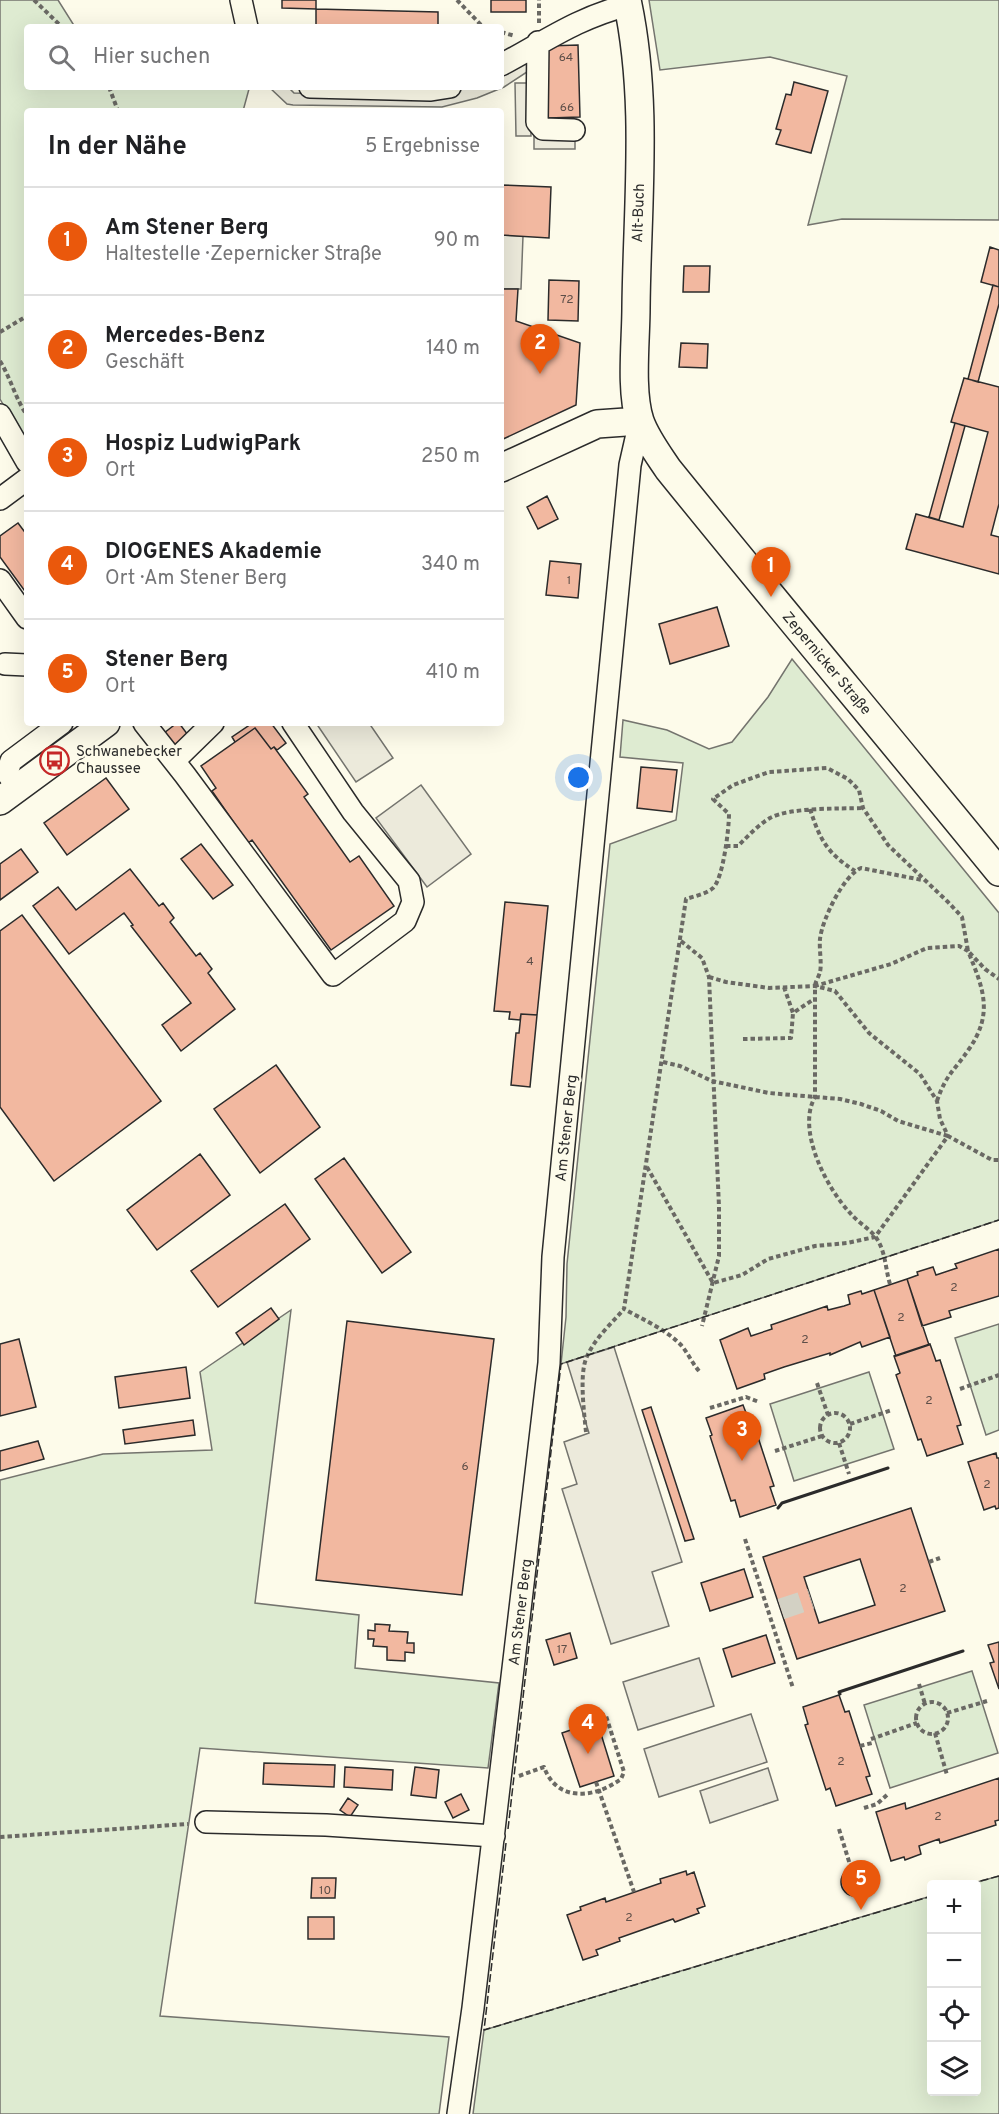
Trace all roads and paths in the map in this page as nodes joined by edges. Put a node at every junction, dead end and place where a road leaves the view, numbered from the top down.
1 (34, 0) edge
2 (241, 0) edge
3 (457, 0) edge
4 (627, 3) edge
5 (59, 24) edge
6 (246, 24) edge
7 (480, 24) edge
8 (538, 42) junction
9 (504, 63) edge
10 (110, 90) edge
11 (116, 108) edge
12 (574, 130) dead end
13 (24, 318) edge
14 (0, 332) edge
15 (0, 361) edge
16 (24, 411) edge
17 (0, 415) edge
18 (640, 421) junction
19 (24, 457) edge
20 (504, 467) edge
21 (24, 481) edge
22 (0, 499) edge
23 (0, 580) edge
24 (24, 614) edge
25 (5, 664) dead end
26 (24, 665) edge
27 (58, 726) edge
28 (102, 726) edge
29 (146, 726) edge
30 (210, 726) edge
31 (295, 726) edge
32 (174, 761) junction
33 (9, 795) edge
34 (863, 808) junction
35 (810, 809) junction
36 (726, 846) junction
37 (855, 871) junction
38 (999, 872) edge
39 (924, 880) junction
40 (681, 941) junction
41 (968, 951) junction
42 (709, 977) junction
43 (999, 979) edge
44 (814, 986) junction
45 (784, 987) junction
46 (814, 999) junction
47 (793, 1013) junction
48 (743, 1039) dead end
49 (663, 1062) junction
50 (712, 1081) junction
51 (814, 1097) junction
52 (938, 1101) junction
53 (948, 1136) junction
54 (999, 1160) edge
55 (646, 1167) junction
56 (875, 1237) junction
57 (713, 1283) junction
58 (890, 1284) dead end
59 (624, 1309) junction
60 (702, 1326) dead end
61 (699, 1371) dead end
62 (999, 1375) edge
63 (817, 1383) dead end
64 (960, 1389) dead end
65 (759, 1402) dead end
66 (710, 1408) dead end
67 (891, 1410) dead end
68 (828, 1415) junction
69 (850, 1425) junction
70 (586, 1432) dead end
71 (822, 1436) junction
72 (839, 1443) junction
73 (775, 1451) dead end
74 (849, 1474) dead end
75 (745, 1539) dead end
76 (940, 1558) dead end
77 (929, 1562) dead end
78 (919, 1684) dead end
79 (793, 1688) dead end
80 (987, 1701) dead end
81 (925, 1704) junction
82 (947, 1713) junction
83 (573, 1720) dead end
84 (917, 1723) junction
85 (935, 1733) junction
86 (860, 1746) dead end
87 (947, 1775) dead end
88 (501, 1776) junction
89 (596, 1782) dead end
90 (599, 1790) junction
91 (888, 1794) dead end
92 (864, 1808) dead end
93 (206, 1822) joint
94 (839, 1828) dead end
95 (494, 1836) junction
96 (0, 1837) edge
97 (851, 1868) dead end
98 (634, 1892) dead end
99 (458, 2114) edge

1 - 5 path
2 - 6 street
3 - 7 path
4 - 8 street, Alt-Buch
4 - 18 main road, Alt-Buch
8 - 9 street, Alt-Buch
8 - 12 street
10 - 11 path
13 - 14 path
15 - 16 path
17 - 19 street
18 - 20 main road
18 - 38 main road, Zepernicker Straße
18 - 88 street, Am Stener Berg
21 - 22 street
23 - 24 street
25 - 26 street
27 - 33 street
28 - 33 main road
29 - 32 street
30 - 32 street
31 - 32 street
34 - 35 path
34 - 36 path
34 - 39 path
35 - 36 path
35 - 37 path
36 - 40 path
37 - 39 path
37 - 44 path
39 - 41 path
40 - 42 path
40 - 49 path
41 - 43 path
41 - 44 path
41 - 52 path
42 - 45 path
42 - 50 path
44 - 45 path
44 - 46 path
44 - 52 path
45 - 47 path
46 - 47 path
46 - 51 path
47 - 48 path
49 - 50 path
49 - 55 path
50 - 51 path
50 - 57 path
51 - 53 path
51 - 56 path
52 - 53 path
53 - 54 path
53 - 56 path
55 - 57 path
55 - 59 path
56 - 57 path
56 - 58 path
57 - 60 path
59 - 61 path
59 - 70 path
62 - 64 path
63 - 68 path
65 - 66 path
67 - 69 path
68 - 69 path
68 - 71 path
69 - 72 path
71 - 72 path
71 - 73 path
72 - 74 path
75 - 79 path
76 - 77 path
78 - 81 path
80 - 82 path
81 - 82 path
81 - 84 path
82 - 85 path
83 - 90 path
84 - 85 path
84 - 86 path
85 - 87 path
88 - 90 path
88 - 95 street, Am Stener Berg
89 - 90 path
90 - 98 path
91 - 92 path
93 - 95 street
93 - 96 path
94 - 97 path
95 - 99 street, Am Stener Berg

